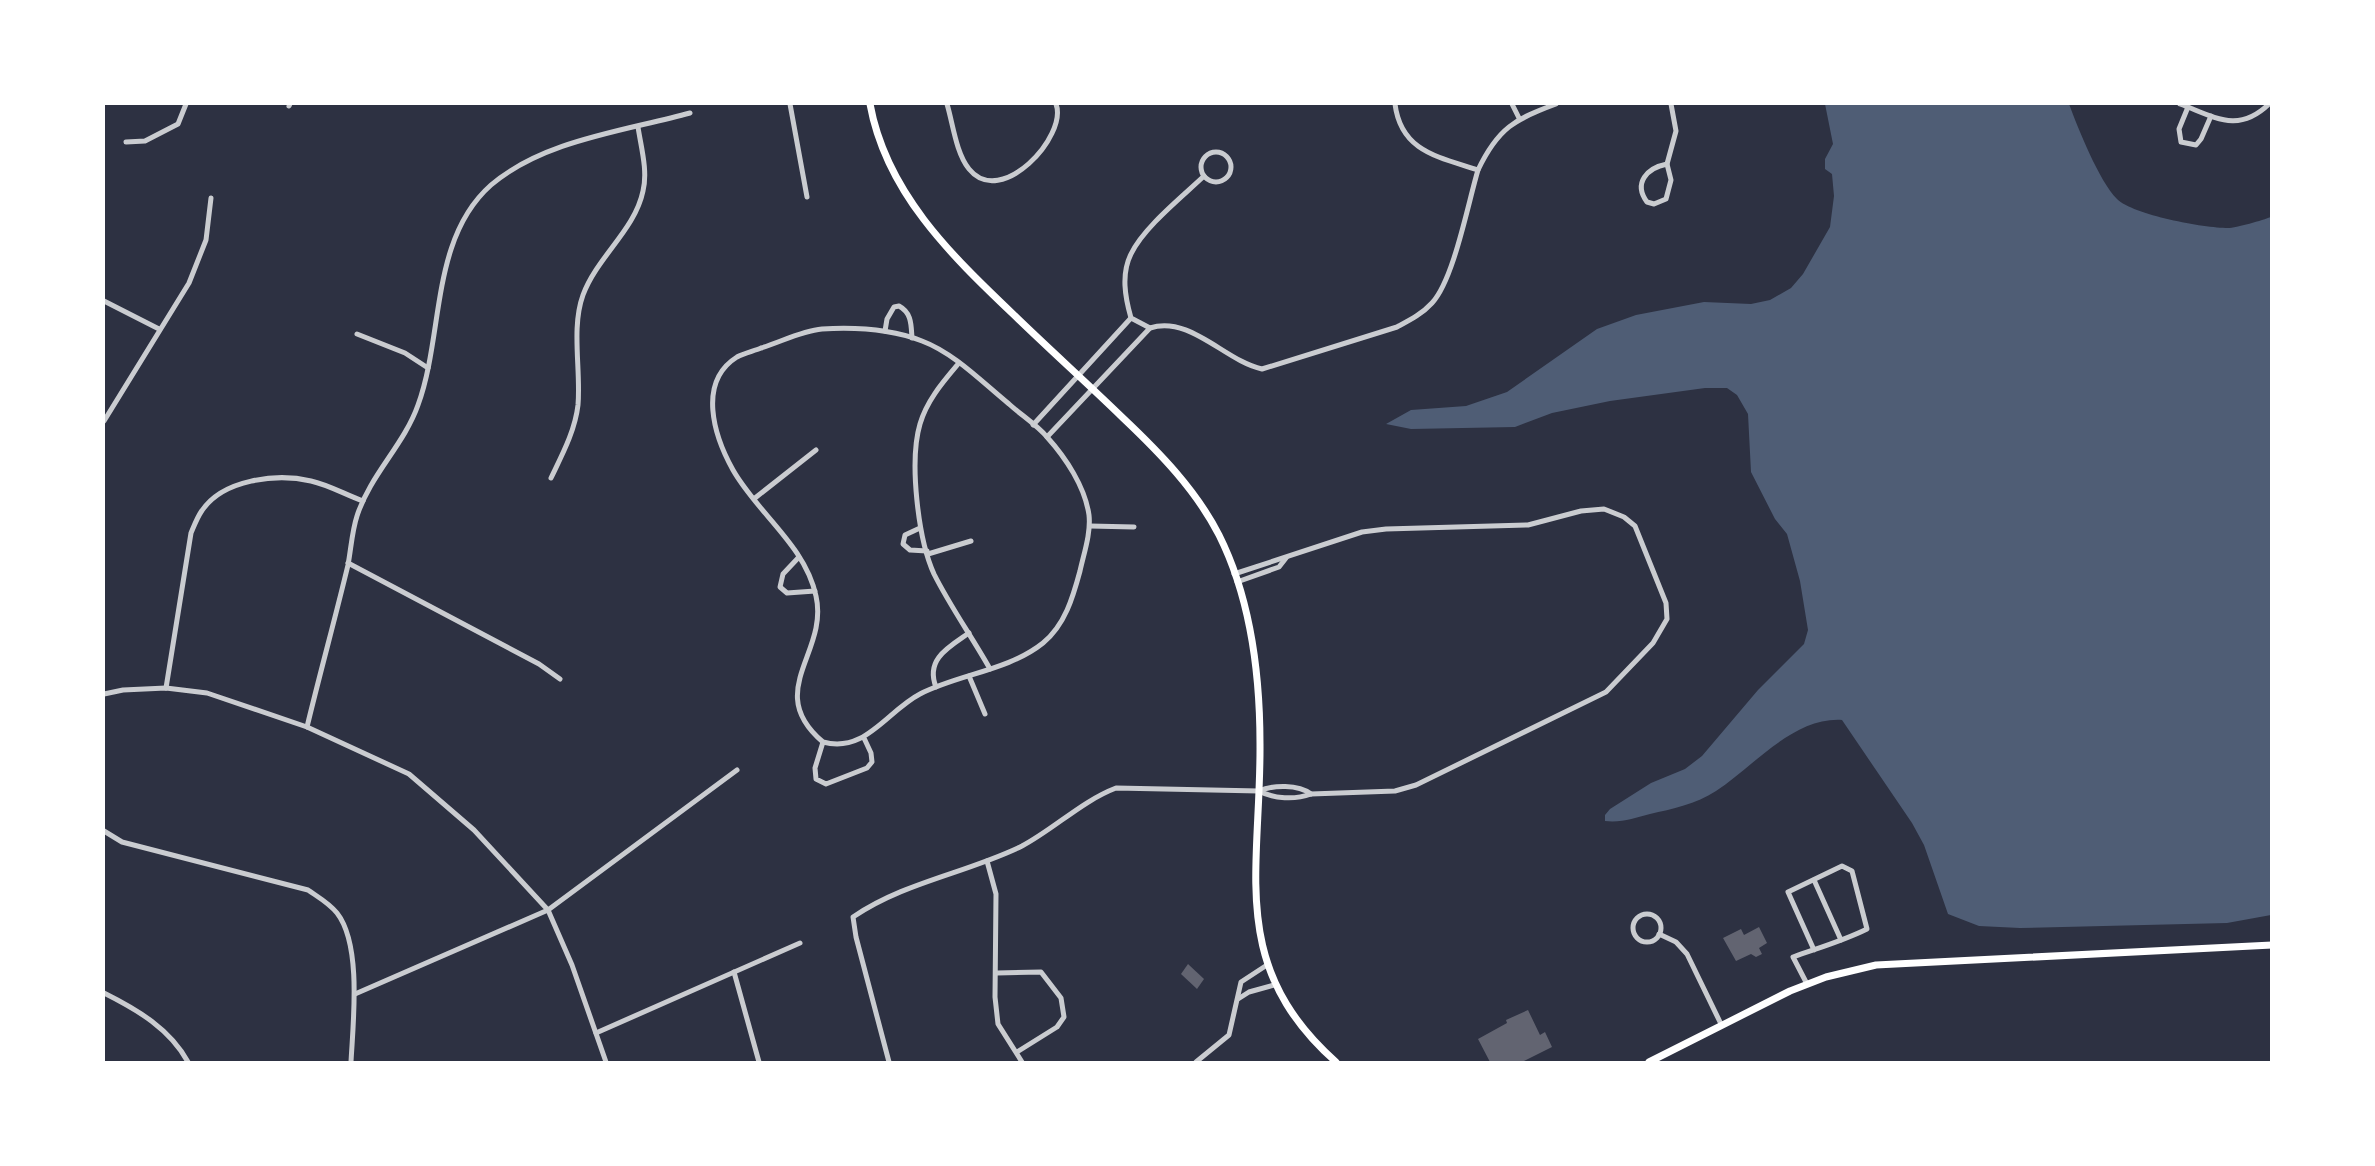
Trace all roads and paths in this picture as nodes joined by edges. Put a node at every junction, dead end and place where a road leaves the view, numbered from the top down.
1 (186, 104) edge
2 (790, 104) edge
3 (870, 104) edge
4 (947, 104) edge
5 (1056, 104) edge
6 (1395, 104) edge
7 (1512, 104) edge
8 (1556, 104) edge
9 (1671, 104) edge
10 (2180, 104) edge
11 (2269, 104) edge
12 (2188, 106) junction
13 (690, 113) dead end
14 (2211, 116) junction
15 (1519, 118) junction
16 (638, 127) junction
17 (126, 142) dead end
18 (1667, 164) junction
19 (1478, 170) junction
20 (1204, 176) junction
21 (807, 197) dead end
22 (211, 198) dead end
23 (104, 301) edge
24 (1131, 318) junction
25 (1150, 328) junction
26 (159, 329) junction
27 (885, 331) junction
28 (357, 334) dead end
29 (912, 338) junction
30 (959, 363) junction
31 (428, 368) junction
32 (1078, 376) junction
33 (1092, 388) junction
34 (104, 421) edge
35 (1033, 424) junction
36 (1047, 437) junction
37 (816, 450) dead end
38 (551, 478) dead end
39 (755, 498) junction
40 (363, 501) junction
41 (1089, 526) junction
42 (920, 528) junction
43 (1134, 528) dead end
44 (971, 541) dead end
45 (927, 553) junction
46 (799, 557) junction
47 (1286, 558) junction
48 (348, 563) junction
49 (1234, 574) junction
50 (1237, 582) junction
51 (815, 591) junction
52 (969, 633) junction
53 (990, 669) junction
54 (969, 676) junction
55 (560, 679) dead end
56 (936, 687) junction
57 (166, 688) junction
58 (104, 694) edge
59 (985, 714) dead end
60 (307, 727) junction
61 (864, 738) junction
62 (823, 742) junction
63 (737, 770) dead end
64 (1258, 791) junction
65 (1311, 794) junction
66 (104, 831) edge
67 (987, 861) junction
68 (1814, 880) junction
69 (548, 910) junction
70 (1659, 934) junction
71 (1841, 940) junction
72 (800, 943) dead end
73 (2271, 945) edge
74 (1814, 950) junction
75 (1267, 965) junction
76 (734, 972) junction
77 (997, 973) junction
78 (1807, 984) junction
79 (1274, 985) junction
80 (104, 993) edge
81 (355, 994) junction
82 (1238, 999) junction
83 (1721, 1024) junction
84 (596, 1033) junction
85 (1017, 1052) junction
86 (188, 1062) edge
87 (351, 1062) edge
88 (606, 1062) edge
89 (759, 1062) edge
90 (889, 1062) edge
91 (1022, 1062) edge
92 (1196, 1062) edge
93 (1336, 1062) edge
94 (1649, 1062) edge

1 - 17 street
2 - 21 street
3 - 32 main road
4 - 5 street
6 - 19 street
7 - 15 street
8 - 15 street
9 - 18 street
10 - 12 street
11 - 14 street
12 - 14 street
12 - 14 street
13 - 16 street
15 - 19 street
16 - 31 street
16 - 38 street
18 - 18 street
19 - 25 street
20 - 20 street
20 - 24 street
22 - 26 street
23 - 26 street
24 - 25 street
24 - 32 street
25 - 33 street
26 - 34 street
27 - 29 street
27 - 29 street
27 - 39 street
28 - 31 street
29 - 30 street
30 - 35 street
30 - 42 street
31 - 40 street
32 - 33 main road
32 - 35 street
33 - 36 street
33 - 49 main road
35 - 36 street
36 - 41 street
37 - 39 street
39 - 46 street
40 - 48 street
40 - 57 street
41 - 43 street
41 - 53 street
42 - 45 street
42 - 45 street
44 - 45 street
45 - 52 street
46 - 51 street
46 - 51 street
47 - 49 street
47 - 50 street
47 - 65 street
48 - 55 street
48 - 60 street
49 - 50 main road
50 - 64 main road
51 - 62 street
52 - 53 street
52 - 56 street
53 - 54 street
54 - 56 street
54 - 59 street
56 - 61 street
57 - 58 street
57 - 60 street
60 - 69 street
61 - 62 street
61 - 62 street
63 - 69 street
64 - 65 street
64 - 65 street
64 - 67 street
64 - 75 main road
66 - 81 street
67 - 77 street
67 - 90 street
68 - 71 street
68 - 71 street
68 - 74 street
69 - 81 street
69 - 84 street
70 - 70 street
70 - 83 street
71 - 74 street
72 - 76 street
73 - 78 main road
74 - 78 street
75 - 79 main road
75 - 82 street
76 - 84 street
76 - 89 street
77 - 85 street
77 - 85 street
78 - 83 main road
79 - 82 street
79 - 93 main road
80 - 86 street
81 - 87 street
82 - 92 street
83 - 94 main road
84 - 88 street
85 - 91 street

